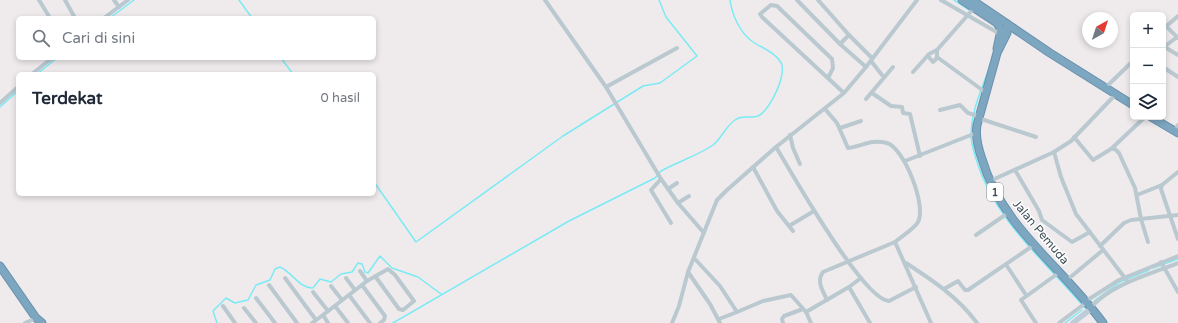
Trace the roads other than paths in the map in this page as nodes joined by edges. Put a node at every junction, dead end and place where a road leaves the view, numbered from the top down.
1 (39, 0) edge
2 (65, 0) edge
3 (114, 0) edge
4 (128, 0) edge
5 (545, 0) edge
6 (797, 0) edge
7 (818, 0) edge
8 (917, 0) edge
9 (940, 0) edge
10 (962, 0) edge
11 (972, 0) edge
12 (119, 7) junction
13 (971, 11) junction
14 (49, 16) edge
15 (74, 16) edge
16 (107, 16) edge
17 (1178, 16) edge
18 (1007, 24) junction
19 (1166, 27) edge
20 (1166, 29) edge
21 (1000, 34) junction
22 (849, 35) junction
23 (1177, 38) edge
24 (840, 44) junction
25 (1166, 44) edge
26 (677, 48) dead end
27 (1166, 48) edge
28 (937, 50) junction
29 (997, 53) junction
30 (1178, 55) edge
31 (928, 56) junction
32 (937, 57) junction
33 (50, 60) edge
34 (872, 60) junction
35 (1130, 64) edge
36 (866, 67) junction
37 (893, 67) dead end
38 (1166, 69) edge
39 (34, 72) edge
40 (913, 72) dead end
41 (882, 75) dead end
42 (828, 78) junction
43 (1178, 78) edge
44 (606, 87) junction
45 (1106, 87) junction
46 (16, 88) edge
47 (984, 91) junction
48 (844, 92) junction
49 (872, 92) junction
50 (1116, 93) junction
51 (866, 99) dead end
52 (0, 103) edge
53 (1130, 103) edge
54 (825, 109) junction
55 (940, 110) dead end
56 (977, 116) junction
57 (1142, 120) edge
58 (1157, 120) edge
59 (861, 121) dead end
60 (840, 128) junction
61 (1176, 130) edge
62 (975, 134) junction
63 (790, 136) junction
64 (1036, 137) dead end
65 (1074, 137) junction
66 (776, 147) junction
67 (1111, 149) junction
68 (1054, 152) junction
69 (920, 156) junction
70 (905, 161) junction
71 (800, 164) dead end
72 (754, 166) junction
73 (1015, 170) junction
74 (1178, 172) edge
75 (660, 178) junction
76 (990, 181) junction
77 (677, 183) dead end
78 (1162, 185) junction
79 (668, 188) junction
80 (1137, 195) junction
81 (689, 196) dead end
82 (678, 203) junction
83 (814, 211) junction
84 (1007, 213) junction
85 (1171, 215) junction
86 (1178, 215) edge
87 (1141, 219) junction
88 (672, 222) dead end
89 (789, 226) junction
90 (793, 231) dead end
91 (1090, 232) junction
92 (704, 233) junction
93 (976, 235) dead end
94 (1178, 239) edge
95 (895, 242) junction
96 (1148, 242) dead end
97 (1033, 246) junction
98 (1100, 246) junction
99 (1103, 250) junction
100 (1178, 256) edge
101 (694, 258) junction
102 (849, 261) junction
103 (906, 263) junction
104 (1178, 263) edge
105 (1163, 265) junction
106 (0, 266) edge
107 (1007, 266) junction
108 (360, 271) dead end
109 (688, 272) junction
110 (1058, 274) junction
111 (375, 276) junction
112 (285, 278) dead end
113 (346, 278) dead end
114 (861, 278) junction
115 (1127, 279) junction
116 (1066, 280) junction
117 (367, 281) junction
118 (269, 285) dead end
119 (362, 285) junction
120 (330, 286) dead end
121 (849, 287) junction
122 (916, 287) junction
123 (944, 289) junction
124 (355, 290) junction
125 (313, 292) dead end
126 (1178, 292) edge
127 (1026, 294) junction
128 (349, 295) junction
129 (256, 298) dead end
130 (342, 300) junction
131 (826, 300) junction
132 (1087, 305) junction
133 (223, 306) dead end
134 (335, 306) junction
135 (244, 308) dead end
136 (328, 311) junction
137 (805, 311) junction
138 (737, 312) junction
139 (323, 315) junction
140 (36, 318) junction
141 (316, 320) junction
142 (719, 321) edge
143 (25, 323) edge
144 (42, 323) edge
145 (235, 323) edge
146 (256, 323) edge
147 (275, 323) edge
148 (297, 323) edge
149 (312, 323) edge
150 (328, 323) edge
151 (348, 323) edge
152 (370, 323) edge
153 (380, 323) edge
154 (672, 323) edge
155 (783, 323) edge
156 (811, 323) edge
157 (870, 323) edge
158 (931, 323) edge
159 (977, 323) edge
160 (1036, 323) edge
161 (1059, 323) edge
162 (1073, 323) edge
163 (1102, 323) edge

1 - 14 street
2 - 15 street
3 - 12 street
4 - 12 street
5 - 44 street
6 - 24 street
7 - 22 street
8 - 34 street
9 - 13 street
10 - 13 highway, 1
11 - 18 highway
12 - 16 street
13 - 21 street
13 - 21 highway, Jalan Pemuda / 1
13 - 28 street
17 - 19 street
18 - 29 highway, Jalan Pemuda / 1
18 - 45 highway
20 - 23 street
21 - 29 highway, Jalan Pemuda / 1
22 - 24 street
22 - 34 street
23 - 25 street
24 - 36 street
26 - 44 street
27 - 30 street
28 - 31 street
28 - 32 street
29 - 47 highway, Jalan Pemuda / 1
31 - 32 street
31 - 40 street
32 - 47 street
33 - 39 street
34 - 36 street
34 - 41 street
35 - 45 street
36 - 48 street
37 - 49 street
38 - 43 street
42 - 42 street
42 - 48 street
44 - 75 street
45 - 50 highway
46 - 52 street
47 - 56 highway, Jalan Pemuda / 1
48 - 54 street
49 - 51 street
49 - 69 street
50 - 53 highway
50 - 65 street
54 - 60 street
54 - 63 street
55 - 56 street
56 - 62 highway, Jalan Pemuda / 1
56 - 64 street
57 - 67 street
58 - 61 highway
59 - 60 street
60 - 70 street
62 - 69 street
62 - 76 highway, Jalan Pemuda / 1
63 - 66 street
63 - 71 street
65 - 67 street
65 - 68 street
66 - 72 street
66 - 83 street
67 - 80 street
68 - 73 street
68 - 91 street
69 - 70 street
70 - 95 street
72 - 89 street
72 - 92 street
73 - 76 street
73 - 91 street
74 - 78 street
75 - 79 street
75 - 88 street
76 - 84 highway, Jalan Pemuda / 1
77 - 79 street
78 - 80 street
78 - 85 street
79 - 82 street
80 - 87 street
81 - 82 street
82 - 92 street
83 - 89 street
83 - 102 street
84 - 93 street
84 - 97 highway, Jalan Pemuda / 1
85 - 86 street
85 - 87 street
85 - 94 street
87 - 96 street
87 - 98 street
89 - 90 street
91 - 98 street
92 - 101 street
95 - 102 street
95 - 103 street
97 - 107 street
97 - 110 highway, Jalan Pemuda / 1
98 - 99 street
99 - 115 street
99 - 116 street
100 - 105 street
101 - 109 street
101 - 138 street
102 - 114 street
102 - 131 street
103 - 122 street
103 - 123 street
104 - 105 street
105 - 115 street
105 - 115 street
105 - 126 street
106 - 140 highway
107 - 123 street
107 - 127 street
108 - 117 street
109 - 142 street
109 - 154 street
110 - 116 highway, Jalan Pemuda / 1
110 - 127 street
111 - 111 street
111 - 117 street
112 - 141 street
113 - 124 street
114 - 121 street
114 - 122 street
115 - 132 street
115 - 132 street
116 - 132 highway, Jalan Pemuda / 1
117 - 119 street
118 - 148 street
119 - 124 street
119 - 153 street
120 - 130 street
121 - 131 street
121 - 157 street
122 - 158 street
123 - 159 street
124 - 128 street
125 - 136 street
127 - 160 street
128 - 130 street
128 - 152 street
129 - 147 street
130 - 134 street
131 - 137 street
132 - 161 street
132 - 162 street
132 - 163 highway, Jalan Pemuda / 1
133 - 145 street
134 - 136 street
134 - 151 street
135 - 146 street
136 - 139 street
137 - 138 street
137 - 155 street
137 - 156 street
138 - 142 street
139 - 141 street
139 - 150 street
140 - 143 street
140 - 144 highway
141 - 149 street

